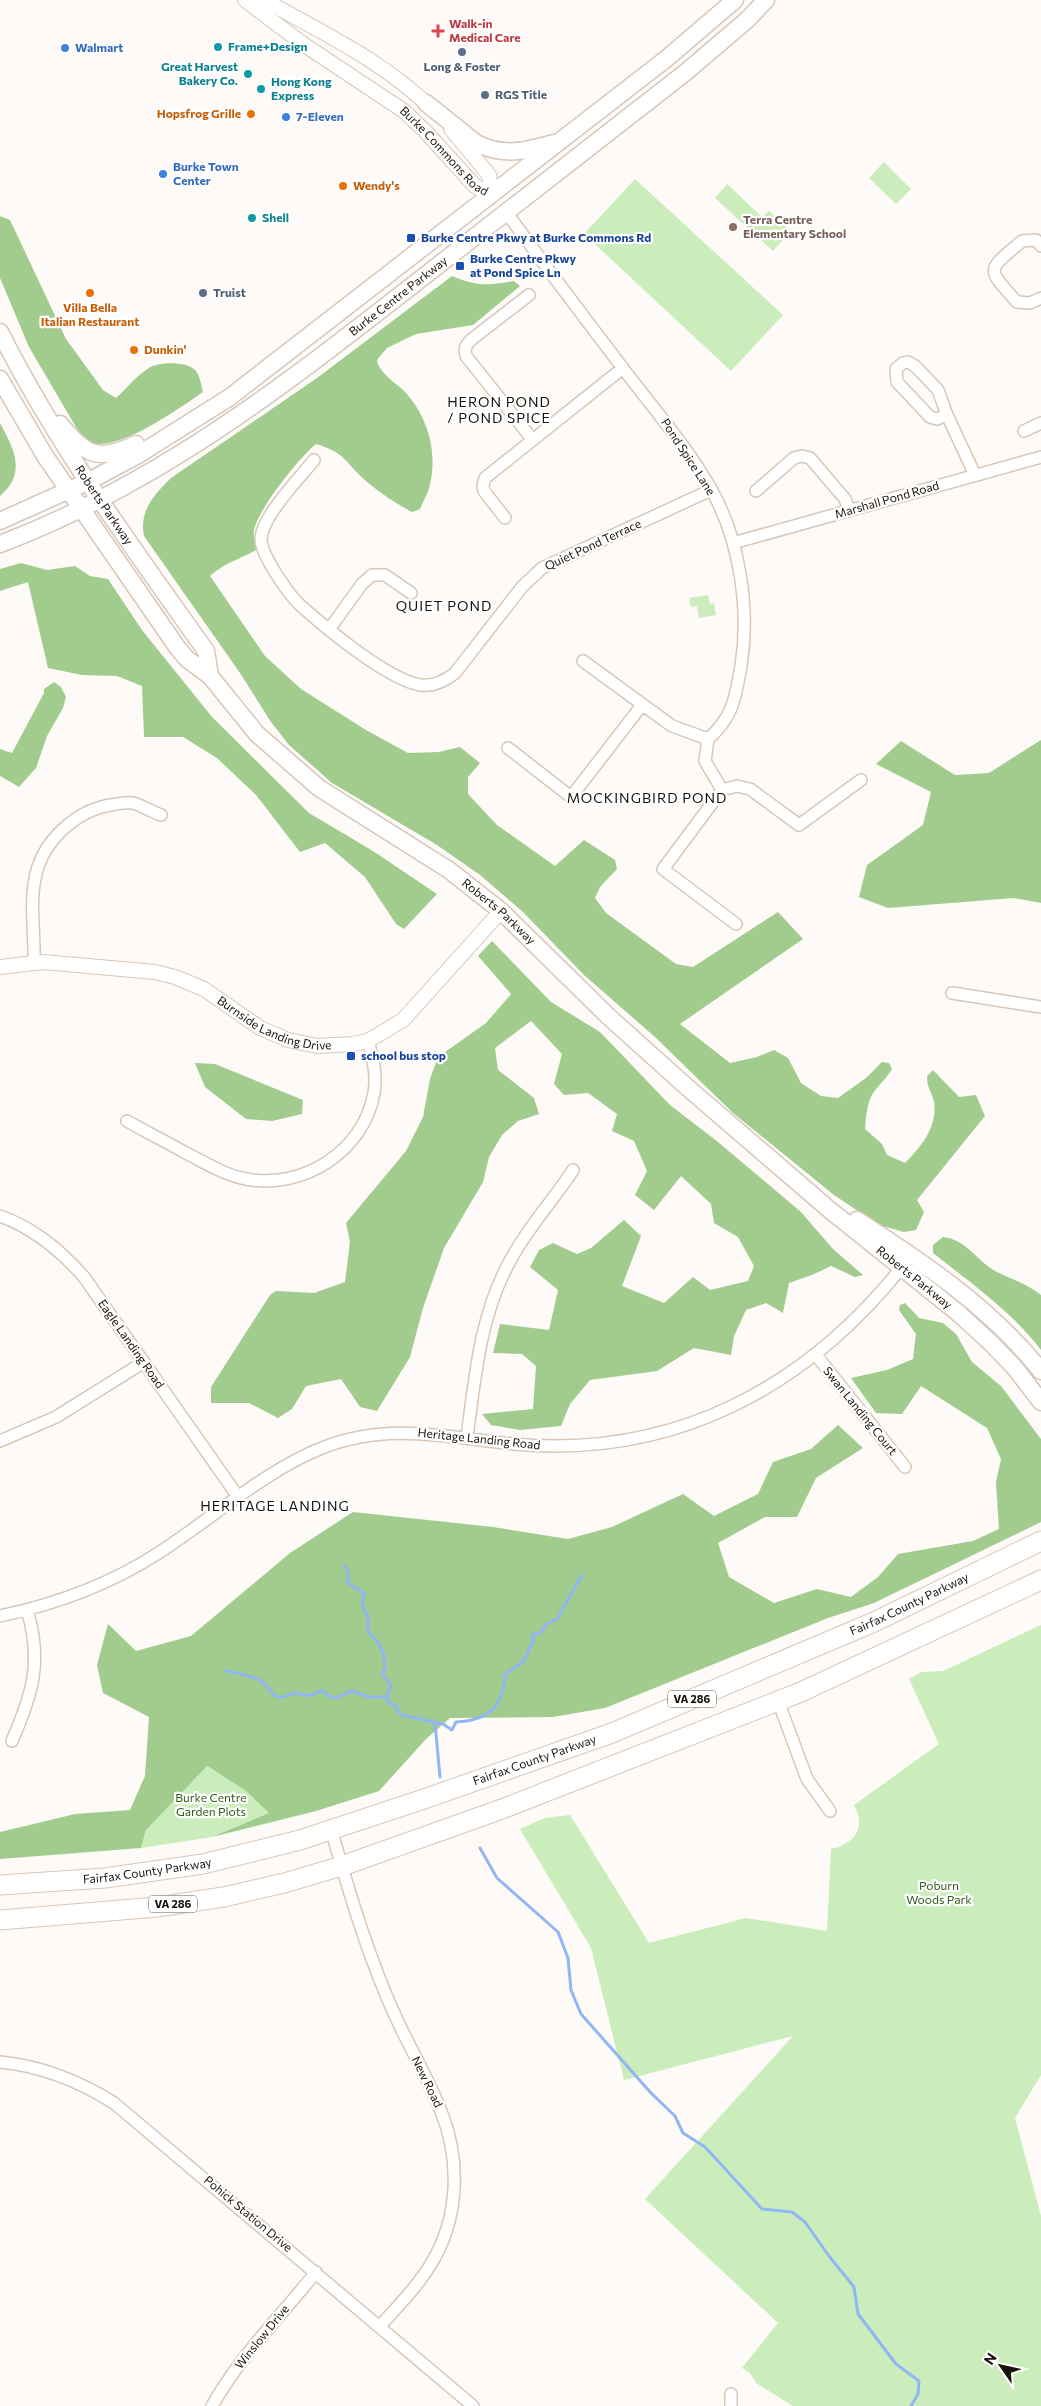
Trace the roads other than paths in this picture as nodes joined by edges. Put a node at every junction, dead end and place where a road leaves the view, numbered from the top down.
1 (245, 0) edge
2 (264, 0) edge
3 (735, 0) edge
4 (766, 0) edge
5 (426, 103) junction
6 (563, 140) junction
7 (492, 195) junction
8 (506, 212) junction
9 (1041, 246) edge
10 (529, 295) dead end
11 (1041, 298) edge
12 (0, 332) edge
13 (623, 368) junction
14 (0, 379) edge
15 (25, 381) junction
16 (230, 397) junction
17 (946, 415) junction
18 (1041, 423) edge
19 (1024, 430) dead end
20 (532, 439) junction
21 (1041, 457) edge
22 (314, 460) dead end
23 (975, 475) junction
24 (87, 482) junction
25 (711, 490) junction
26 (68, 491) junction
27 (756, 491) dead end
28 (100, 500) junction
29 (82, 508) junction
30 (849, 510) junction
31 (505, 518) dead end
32 (0, 521) edge
33 (0, 544) edge
34 (733, 544) junction
35 (411, 593) dead end
36 (330, 628) junction
37 (583, 660) dead end
38 (210, 676) junction
39 (642, 705) junction
40 (708, 739) junction
41 (508, 748) dead end
42 (861, 780) dead end
43 (722, 790) junction
44 (161, 815) dead end
45 (500, 911) junction
46 (736, 924) dead end
47 (34, 962) junction
48 (0, 967) edge
49 (952, 993) dead end
50 (1041, 1007) edge
51 (368, 1041) junction
52 (127, 1121) dead end
53 (573, 1170) dead end
54 (0, 1216) edge
55 (906, 1261) junction
56 (816, 1355) junction
57 (144, 1362) junction
58 (1041, 1371) edge
59 (1041, 1402) edge
60 (467, 1437) junction
61 (0, 1441) edge
62 (905, 1467) dead end
63 (239, 1498) junction
64 (1041, 1541) edge
65 (1041, 1580) edge
66 (27, 1610) junction
67 (0, 1616) edge
68 (778, 1701) junction
69 (12, 1741) dead end
70 (830, 1811) dead end
71 (332, 1829) junction
72 (342, 1866) junction
73 (0, 1885) edge
74 (0, 1920) edge
75 (0, 2062) edge
76 (316, 2272) junction
77 (380, 2326) junction
78 (212, 2406) edge
79 (473, 2406) edge

1 - 7 street, Burke Commons Road
2 - 5 street, Burke Commons Road
3 - 6 main road, Burke Centre Parkway
4 - 8 main road, Burke Centre Parkway
5 - 6 main road
5 - 7 street, Burke Commons Road
6 - 7 main road, Burke Centre Parkway
7 - 8 main road
7 - 16 main road, Burke Centre Parkway
8 - 13 street, Pond Spice Lane
8 - 28 main road, Burke Centre Parkway
9 - 11 street
10 - 20 street
12 - 15 main road, Roberts Parkway
13 - 20 street
13 - 25 street, Pond Spice Lane
14 - 26 main road, Roberts Parkway
15 - 16 main road
15 - 24 main road, Roberts Parkway
16 - 24 main road, Burke Centre Parkway
17 - 17 street
17 - 23 street
18 - 19 street
20 - 31 street
21 - 23 street, Marshall Pond Road
22 - 36 street, Quiet Pond Terrace
23 - 30 street, Marshall Pond Road
24 - 26 main road, Burke Centre Parkway
24 - 28 main road, Roberts Parkway
25 - 34 street, Pond Spice Lane
25 - 36 street, Quiet Pond Terrace
26 - 29 main road, Roberts Parkway
26 - 32 main road, Burke Centre Parkway
27 - 30 street
28 - 29 main road, Burke Centre Parkway
28 - 38 main road, Roberts Parkway
29 - 33 main road, Burke Centre Parkway
29 - 38 main road, Roberts Parkway
30 - 34 street, Marshall Pond Road
34 - 40 street, Pond Spice Lane
35 - 36 street
37 - 39 street
38 - 45 main road, Roberts Parkway
39 - 40 street
39 - 41 street
40 - 43 street
42 - 43 street
43 - 46 street
44 - 47 street
45 - 51 street, Burnside Landing Drive
45 - 55 main road, Roberts Parkway
47 - 48 street, Burnside Landing Drive
47 - 51 street, Burnside Landing Drive
49 - 50 street
51 - 52 street
53 - 60 street
54 - 57 street, Eagle Landing Road
55 - 56 street, Heritage Landing Road
55 - 58 main road, Roberts Parkway
55 - 59 main road, Roberts Parkway
56 - 60 street, Heritage Landing Road
56 - 62 street, Swan Landing Court
57 - 61 street
57 - 63 street, Eagle Landing Road
60 - 63 street, Heritage Landing Road
63 - 66 street, Heritage Landing Road
64 - 71 highway, Fairfax County Parkway / VA 286
65 - 68 highway, VA 286
66 - 67 street, Heritage Landing Road
66 - 69 street
68 - 70 street
68 - 72 highway, VA 286
71 - 72 street, New Road
71 - 73 highway, Fairfax County Parkway / VA 286
72 - 74 highway, VA 286
72 - 77 street, New Road
75 - 76 street, Pohick Station Drive
76 - 77 street, Pohick Station Drive
76 - 78 street, Winslow Drive
77 - 79 street, Pohick Station Drive

